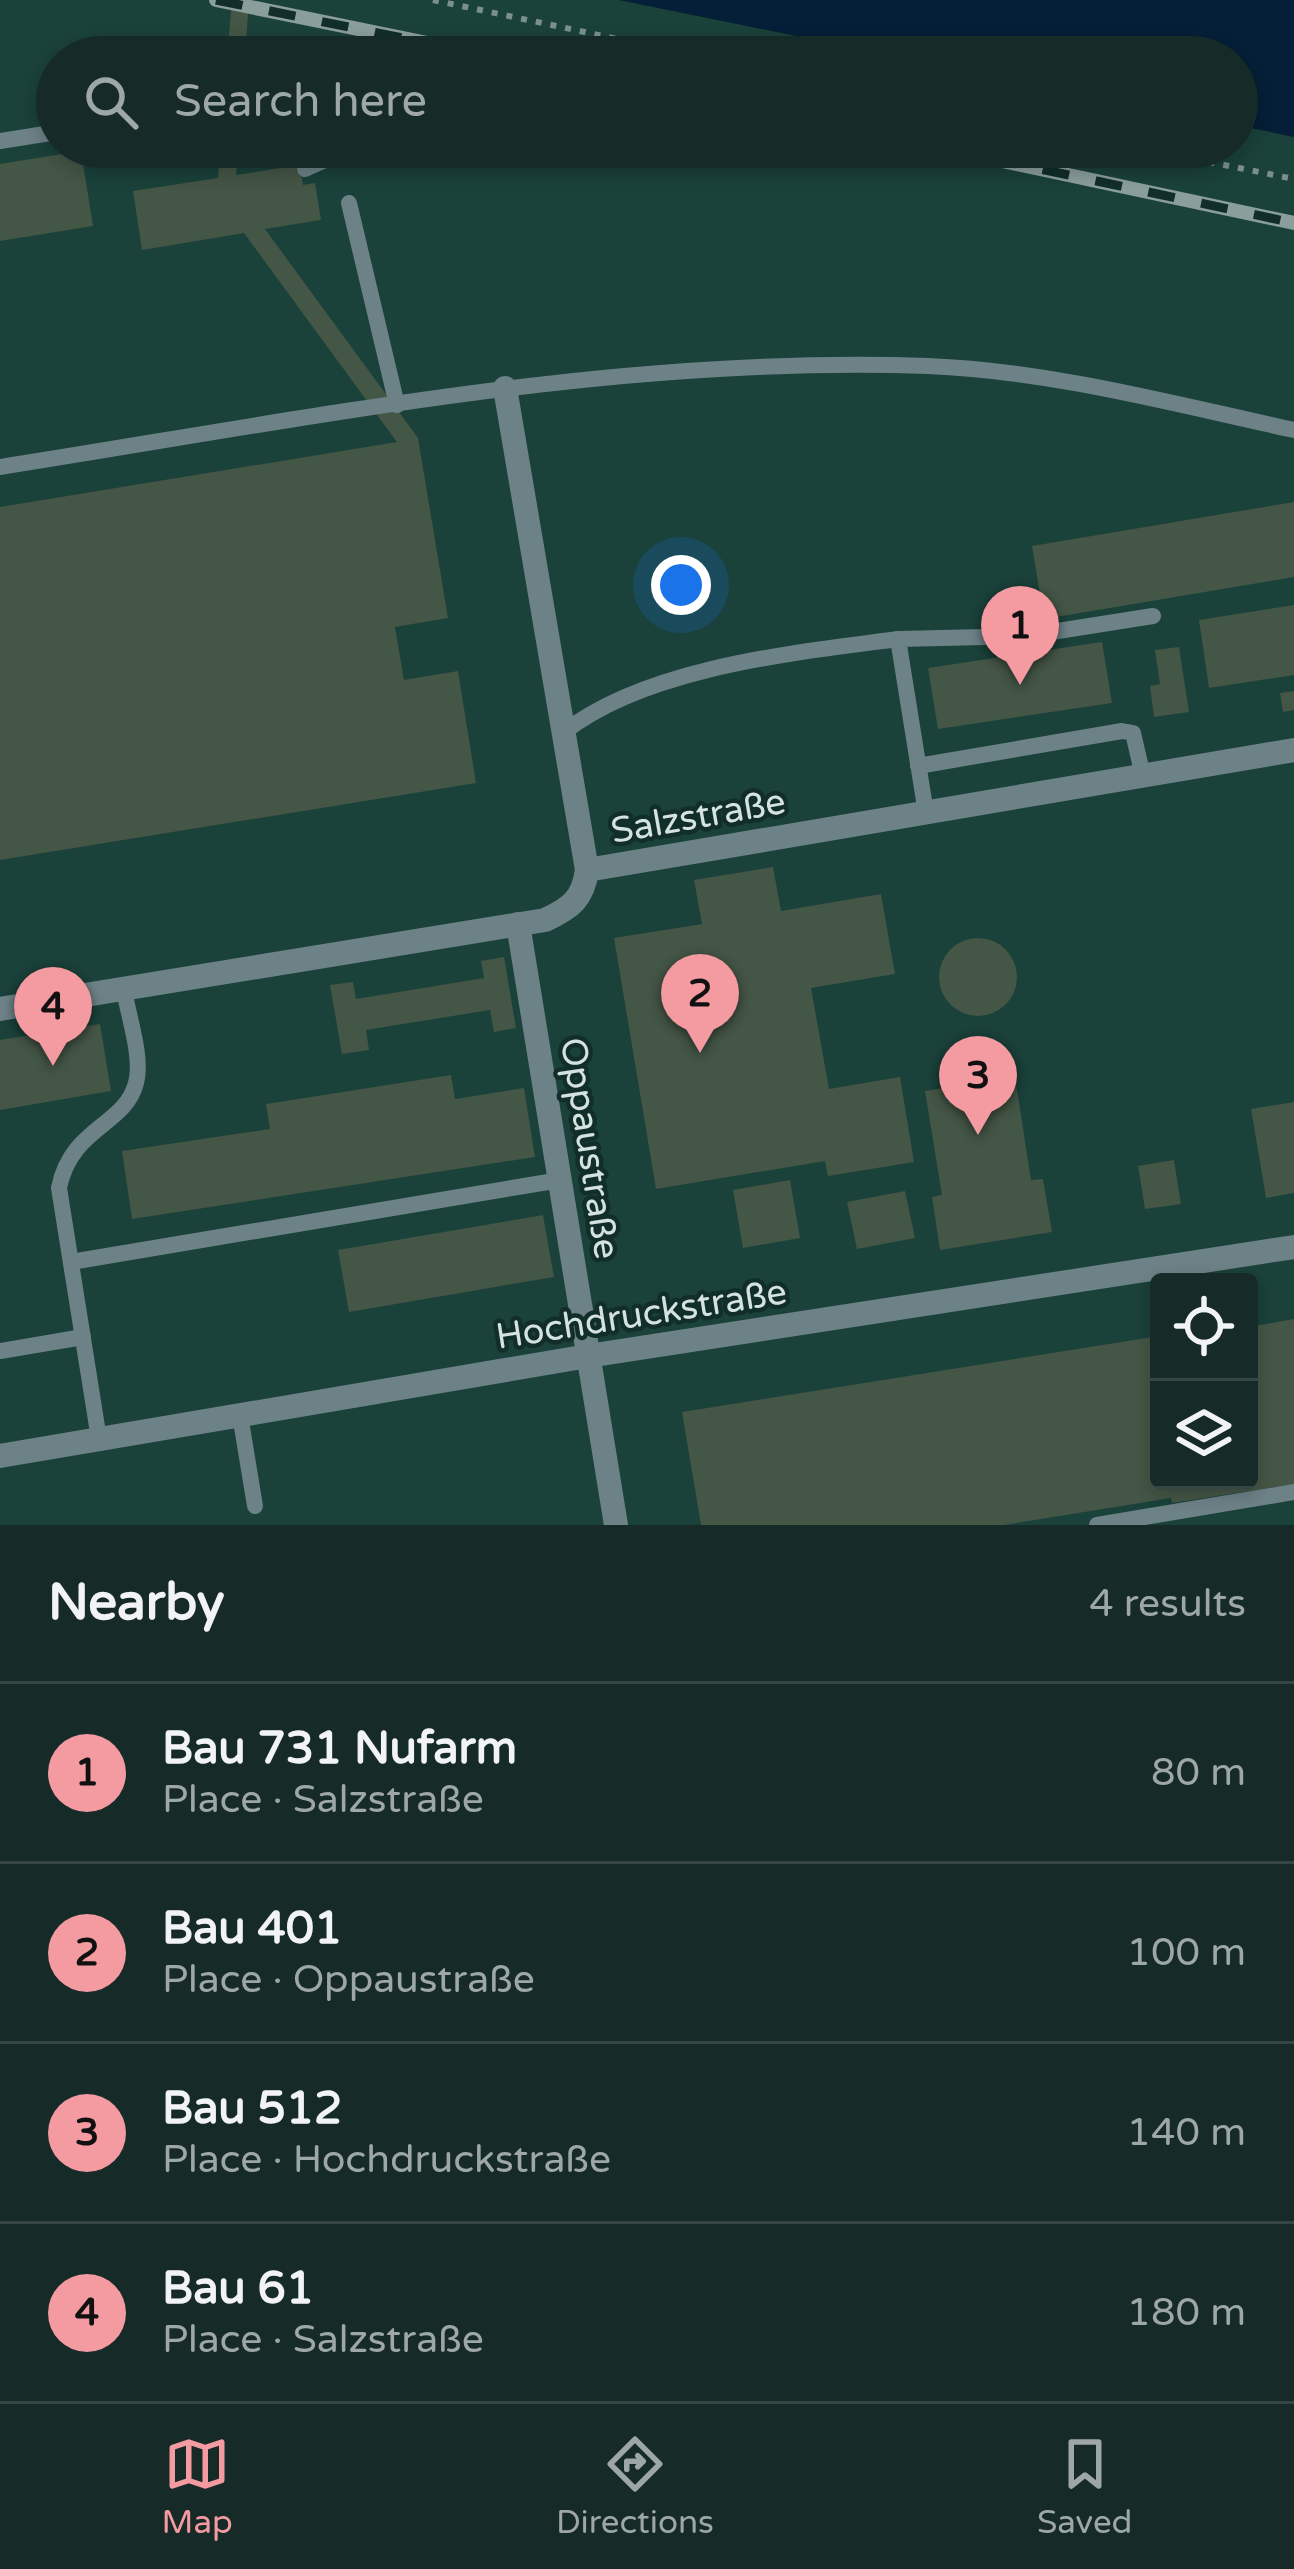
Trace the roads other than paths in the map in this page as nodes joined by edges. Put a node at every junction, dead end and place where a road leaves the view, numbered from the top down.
1 (36, 135) edge
2 (0, 141) edge
3 (349, 203) dead end
4 (505, 388) junction
5 (397, 405) junction
6 (1294, 430) edge
7 (0, 467) edge
8 (1153, 616) dead end
9 (898, 638) junction
10 (564, 732) junction
11 (1294, 750) edge
12 (918, 766) junction
13 (1143, 776) junction
14 (926, 813) junction
15 (587, 870) junction
16 (518, 924) junction
17 (124, 988) junction
18 (0, 1009) edge
19 (560, 1180) junction
20 (1294, 1247) edge
21 (71, 1262) junction
22 (83, 1336) junction
23 (0, 1351) edge
24 (588, 1356) junction
25 (240, 1415) junction
26 (99, 1439) junction
27 (0, 1456) edge
28 (1294, 1492) edge
29 (255, 1506) dead end
30 (616, 1525) edge
31 (1096, 1525) edge

1 - 2 lane
3 - 5 lane
4 - 5 lane
4 - 6 lane
4 - 10 street
5 - 7 lane
8 - 9 lane
9 - 10 lane
9 - 12 lane
10 - 15 street
11 - 13 street, Salzstraße
12 - 13 lane
12 - 14 lane
13 - 14 street, Salzstraße
14 - 15 street, Salzstraße
15 - 16 street, Salzstraße
16 - 17 street, Salzstraße
16 - 19 street, Oppaustraße
17 - 18 street, Salzstraße
17 - 21 lane
19 - 21 lane
19 - 24 street, Oppaustraße
20 - 24 street, Hochdruckstraße
21 - 22 lane
22 - 23 lane
22 - 26 lane
24 - 25 street, Hochdruckstraße
24 - 30 street, Oppaustraße
25 - 26 street, Hochdruckstraße
25 - 29 lane
26 - 27 street, Hochdruckstraße
28 - 31 lane

